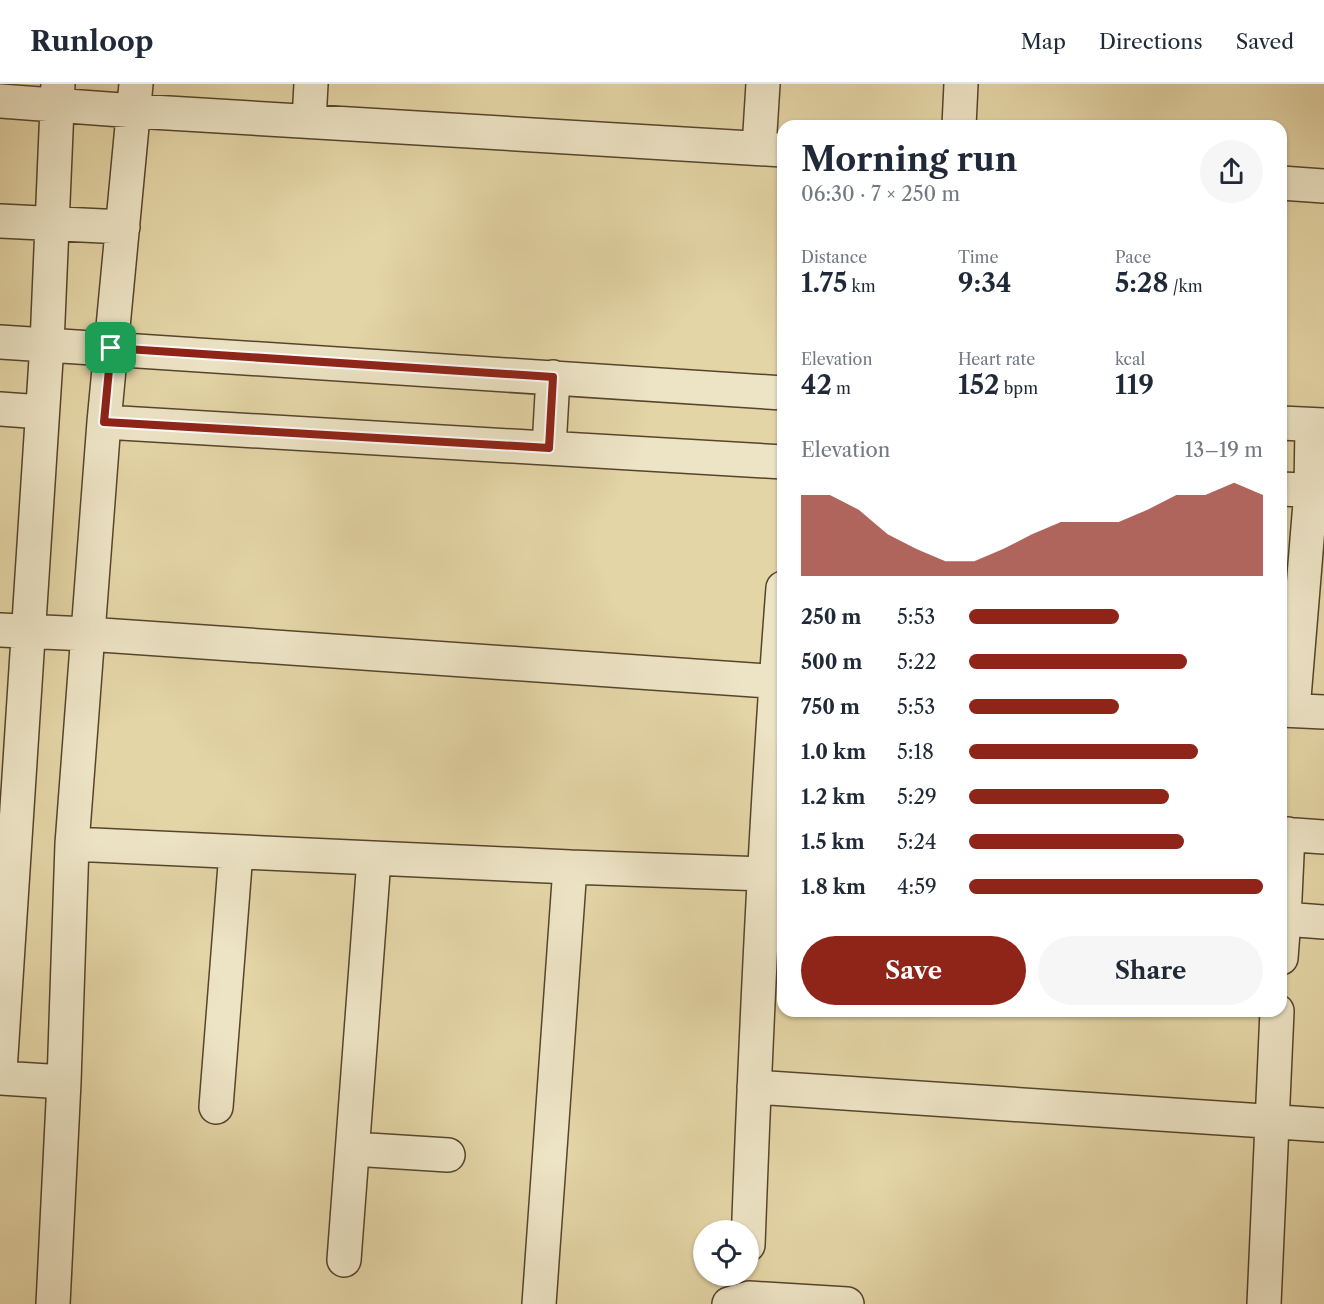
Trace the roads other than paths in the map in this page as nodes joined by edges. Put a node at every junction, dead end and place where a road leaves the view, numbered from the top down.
1 (311, 84) edge
2 (762, 84) edge
3 (961, 84) edge
4 (57, 94) edge
5 (135, 97) edge
6 (0, 100) edge
7 (959, 120) edge
8 (309, 121) junction
9 (771, 149) edge
10 (1287, 183) edge
11 (1324, 186) edge
12 (0, 221) edge
13 (52, 223) junction
14 (123, 227) junction
15 (0, 342) edge
16 (47, 344) junction
17 (111, 348) junction
18 (553, 377) junction
19 (777, 393) edge
20 (0, 410) edge
21 (42, 412) junction
22 (104, 422) junction
23 (1306, 424) edge
24 (549, 448) junction
25 (777, 462) edge
26 (1305, 490) edge
27 (14, 631) edge
28 (87, 634) junction
29 (777, 681) edge
30 (1300, 711) edge
31 (777, 762) edge
32 (776, 802) edge
33 (1287, 834) edge
34 (1324, 837) edge
35 (72, 844) junction
36 (236, 852) junction
37 (374, 859) junction
38 (570, 867) junction
39 (764, 874) junction
40 (1287, 919) edge
41 (1324, 922) edge
42 (772, 947) edge
43 (1277, 1017) edge
44 (0, 1071) edge
45 (0, 1078) edge
46 (64, 1082) junction
47 (754, 1087) junction
48 (216, 1107) dead end
49 (1271, 1123) junction
50 (1324, 1125) edge
51 (352, 1149) junction
52 (448, 1155) dead end
53 (749, 1220) edge
54 (344, 1260) dead end
55 (744, 1295) edge
56 (53, 1304) edge
57 (538, 1304) edge
58 (847, 1304) edge
59 (1264, 1304) edge

1 - 8 street
2 - 9 street
3 - 7 street
4 - 5 street
4 - 6 street
4 - 13 street
5 - 8 street
5 - 14 street
8 - 9 street
10 - 11 street
12 - 13 street
13 - 14 street
13 - 16 street
14 - 17 street
15 - 16 street
16 - 17 street
16 - 21 street
17 - 18 street
17 - 22 street
18 - 19 street
18 - 24 street
20 - 21 street
21 - 27 street
22 - 24 street
22 - 28 street
23 - 26 street
24 - 25 street
26 - 30 street
27 - 28 street
27 - 44 street
28 - 29 street
28 - 35 street
31 - 32 street
32 - 39 street
33 - 34 street
35 - 36 street
35 - 46 street
36 - 37 street
36 - 48 street
37 - 38 street
37 - 51 street
38 - 39 street
38 - 57 street
39 - 42 street
40 - 41 street
42 - 47 street
43 - 49 street
45 - 46 street
46 - 56 street
47 - 49 street
47 - 53 street
49 - 50 street
49 - 59 street
51 - 52 street
51 - 54 street
55 - 58 street

